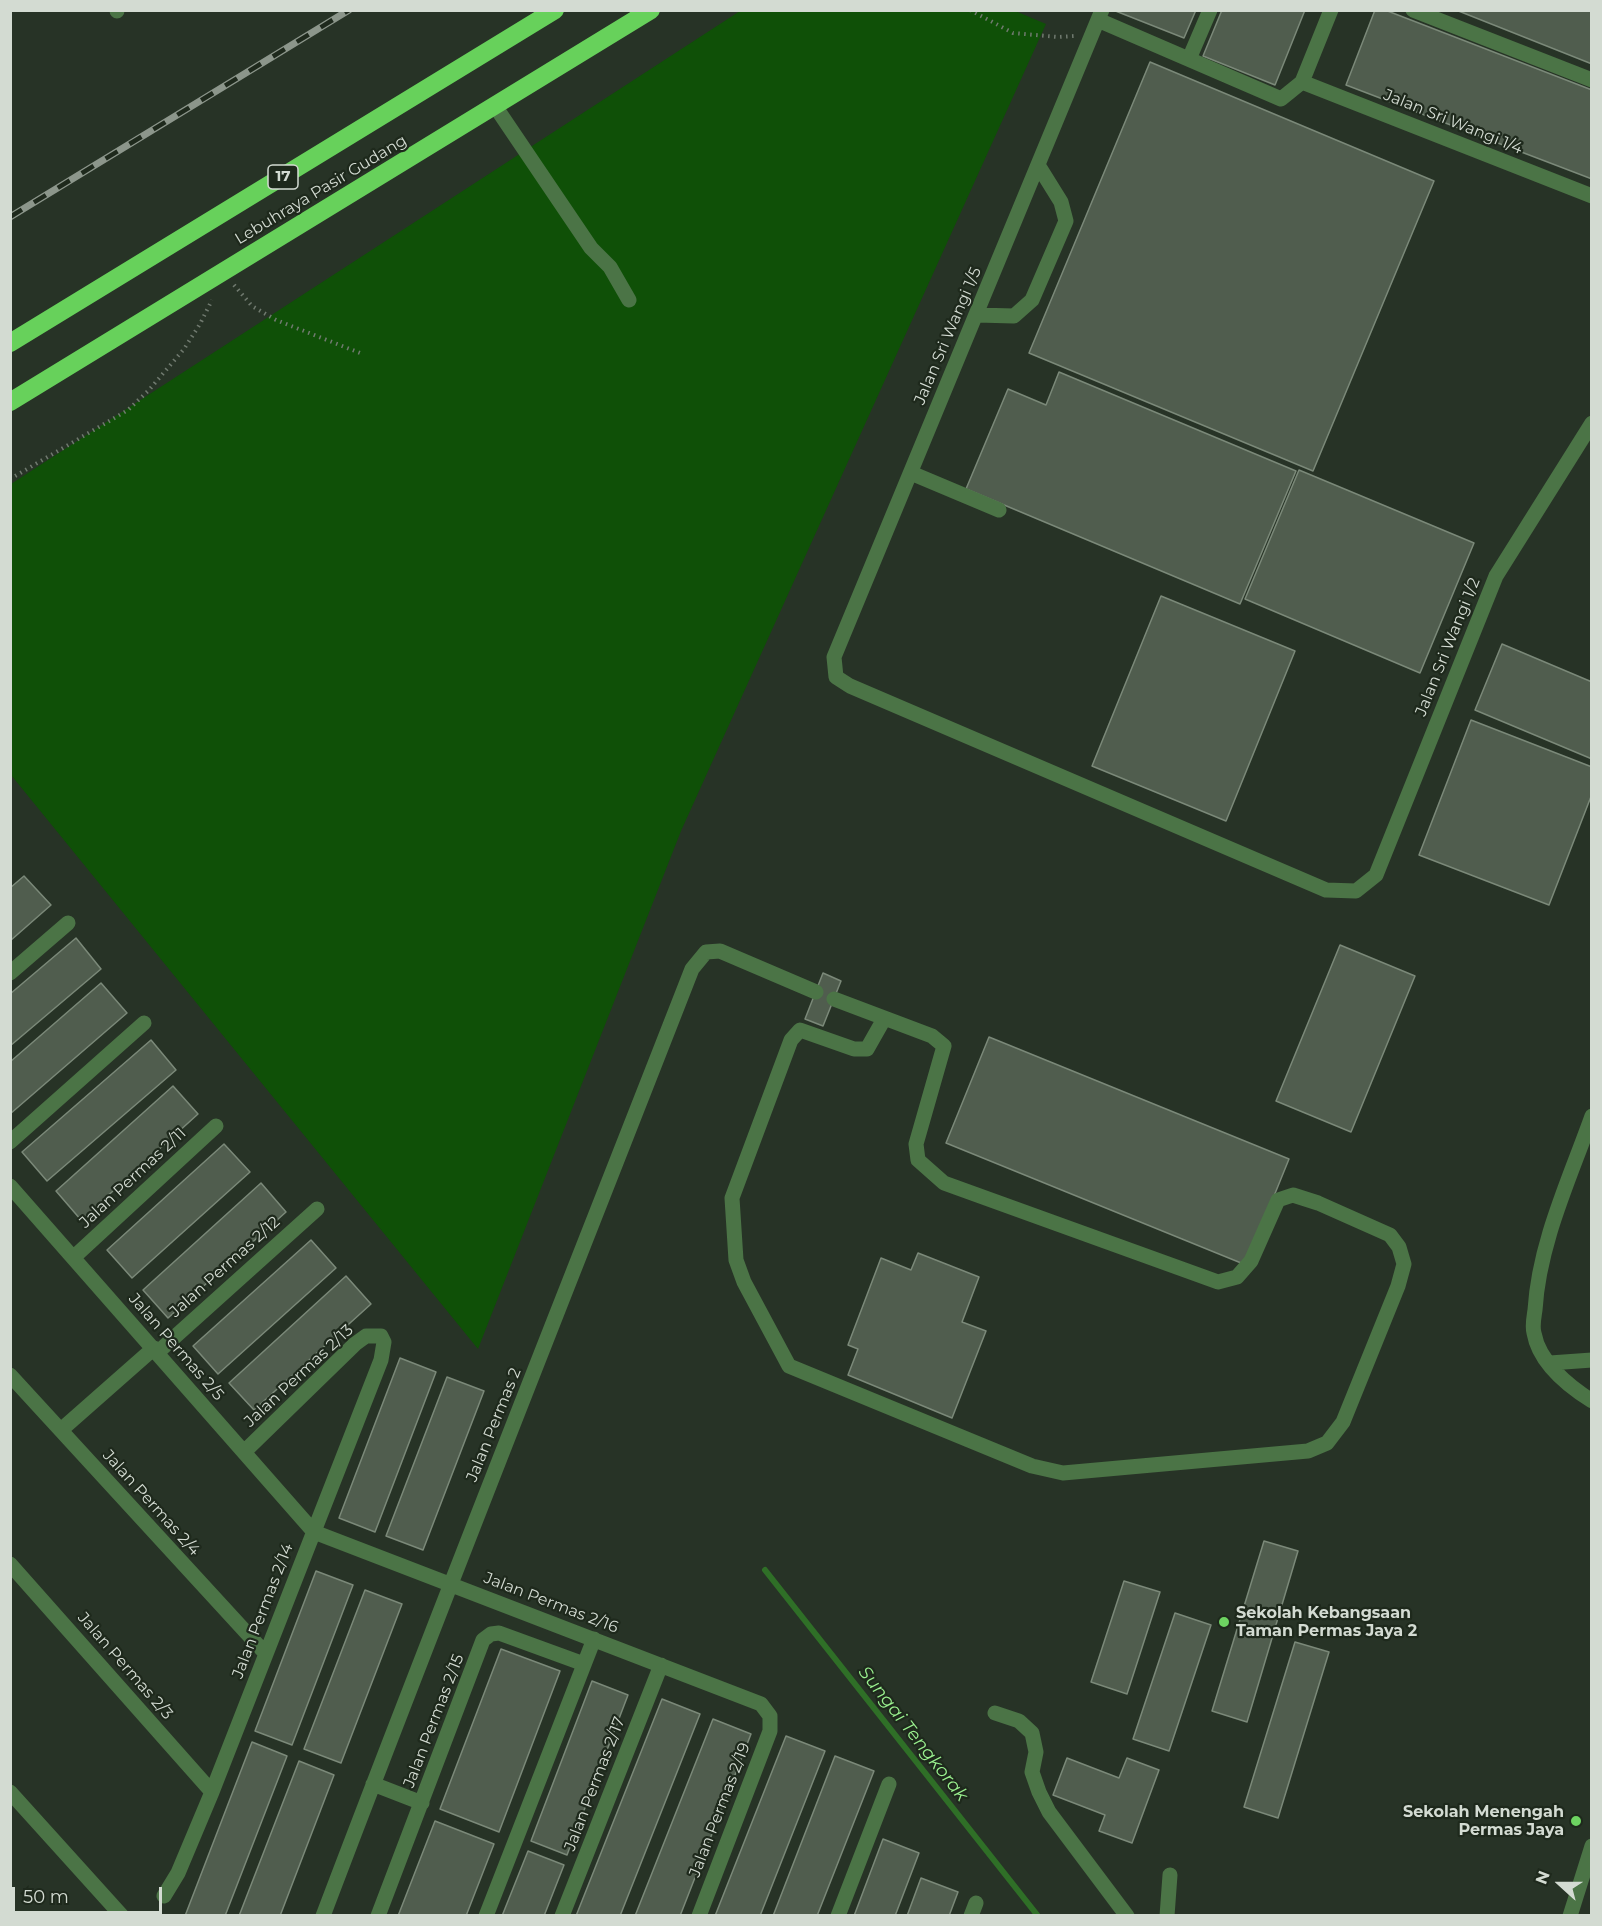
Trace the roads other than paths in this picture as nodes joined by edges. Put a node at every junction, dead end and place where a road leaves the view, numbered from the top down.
1 (555, 10) edge
2 (651, 10) edge
3 (1210, 10) edge
4 (1331, 10) edge
5 (1413, 10) edge
6 (1100, 15) edge
7 (1189, 59) junction
8 (1592, 80) edge
9 (1302, 82) junction
10 (495, 106) junction
11 (1038, 165) junction
12 (1592, 196) edge
13 (629, 300) dead end
14 (976, 315) junction
15 (10, 343) edge
16 (10, 402) edge
17 (1592, 423) edge
18 (911, 473) junction
19 (999, 510) dead end
20 (836, 677) joint
21 (68, 923) dead end
22 (10, 973) edge
23 (816, 992) dead end
24 (834, 999) dead end
25 (884, 1019) junction
26 (144, 1023) dead end
27 (1592, 1116) edge
28 (216, 1126) dead end
29 (10, 1142) edge
30 (10, 1186) edge
31 (317, 1209) dead end
32 (74, 1257) junction
33 (381, 1336) joint
34 (156, 1350) junction
35 (1592, 1360) edge
36 (1550, 1363) junction
37 (10, 1375) edge
38 (1592, 1401) edge
39 (61, 1430) junction
40 (244, 1452) junction
41 (314, 1532) junction
42 (10, 1564) edge
43 (449, 1583) junction
44 (594, 1639) junction
45 (266, 1654) junction
46 (584, 1664) junction
47 (661, 1665) junction
48 (995, 1713) dead end
49 (770, 1716) joint
50 (373, 1784) junction
51 (889, 1784) dead end
52 (10, 1792) edge
53 (212, 1792) junction
54 (422, 1803) junction
55 (1592, 1846) edge
56 (1170, 1875) dead end
57 (164, 1896) dead end
58 (122, 1916) edge
59 (323, 1916) edge
60 (378, 1916) edge
61 (486, 1916) edge
62 (562, 1916) edge
63 (699, 1916) edge
64 (838, 1916) edge
65 (1127, 1916) edge
66 (1167, 1916) edge
67 (1570, 1916) edge

1 - 15 highway, Lebuhraya Pasir Gudang / 17
2 - 10 highway, Lebuhraya Pasir Gudang
3 - 7 street
4 - 9 street
5 - 8 street
6 - 7 street
6 - 11 street, Jalan Sri Wangi 1/5
7 - 9 street
9 - 12 street, Jalan Sri Wangi 1/4
10 - 13 street
10 - 16 highway, Lebuhraya Pasir Gudang
11 - 14 street, Jalan Sri Wangi 1/5
11 - 14 street
14 - 18 street, Jalan Sri Wangi 1/5
17 - 20 street, Jalan Sri Wangi 1/2
18 - 19 street
18 - 20 street, Jalan Sri Wangi 1/5
21 - 22 street
23 - 43 street, Jalan Permas 2
24 - 25 street
25 - 25 street
26 - 29 street
27 - 36 street
28 - 32 street, Jalan Permas 2/11
30 - 32 street, Jalan Permas 2/5
31 - 34 street, Jalan Permas 2/12
32 - 34 street, Jalan Permas 2/5
33 - 40 street, Jalan Permas 2/13
33 - 41 street, Jalan Permas 2/14
34 - 39 street, Jalan Permas 2/12
34 - 40 street, Jalan Permas 2/5
35 - 36 street
36 - 38 street
37 - 39 street, Jalan Permas 2/4
39 - 45 street, Jalan Permas 2/4
40 - 41 street, Jalan Permas 2/5
41 - 43 street, Jalan Permas 2/16
41 - 45 street, Jalan Permas 2/14
42 - 53 street, Jalan Permas 2/3
43 - 44 street, Jalan Permas 2/16
43 - 50 street, Jalan Permas 2
44 - 46 street
44 - 47 street, Jalan Permas 2/16
45 - 53 street, Jalan Permas 2/14
46 - 54 street, Jalan Permas 2/15
46 - 61 street
47 - 49 street, Jalan Permas 2/16
47 - 62 street, Jalan Permas 2/17
48 - 65 street
49 - 63 street, Jalan Permas 2/19
50 - 54 street
50 - 59 street, Jalan Permas 2
51 - 64 street
52 - 58 street
53 - 57 street, Jalan Permas 2/14
54 - 60 street, Jalan Permas 2/15
55 - 67 street
56 - 66 street

